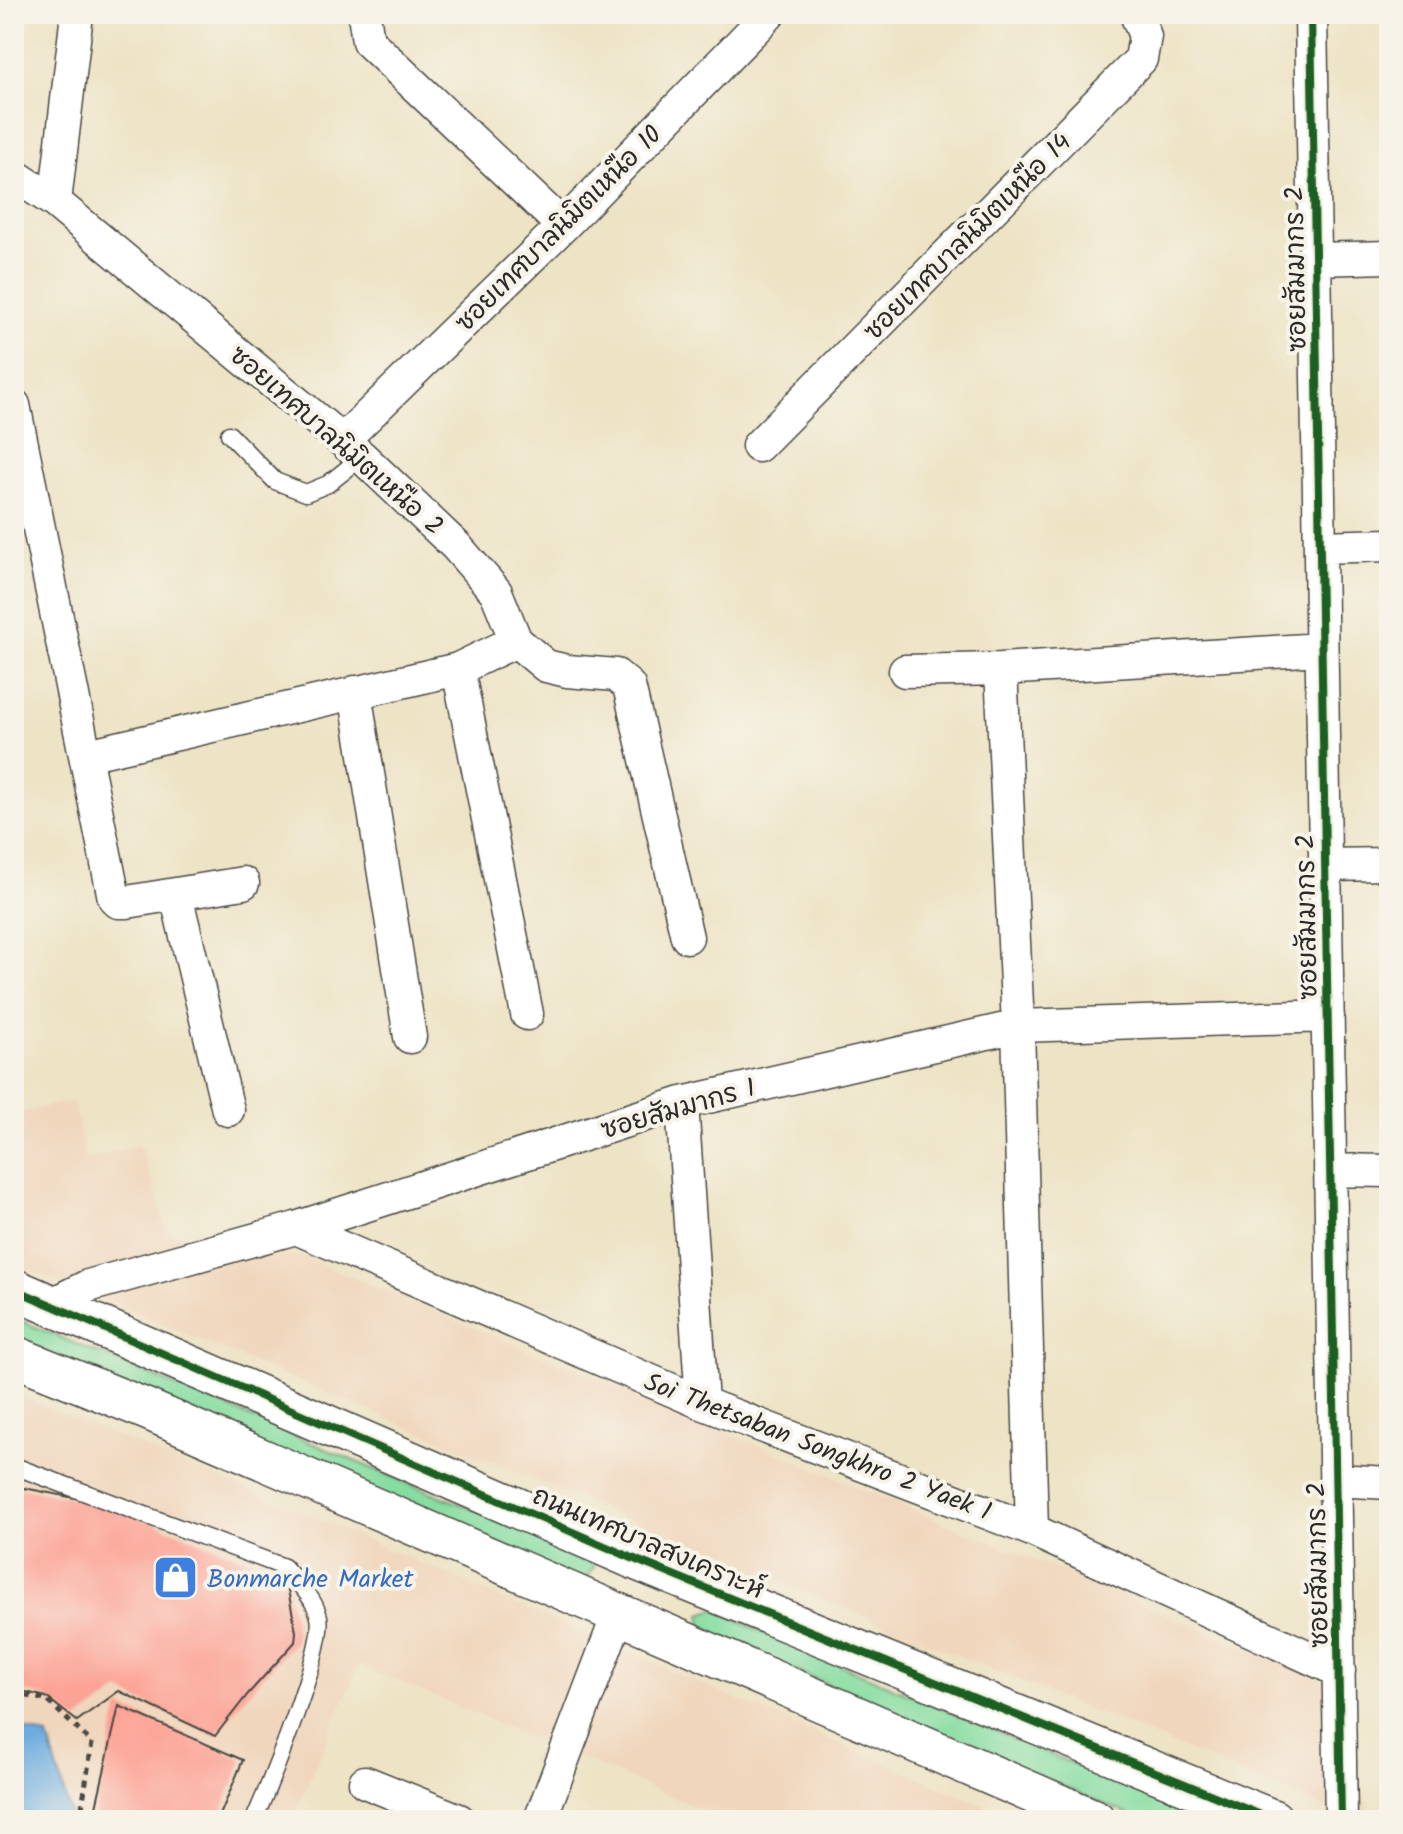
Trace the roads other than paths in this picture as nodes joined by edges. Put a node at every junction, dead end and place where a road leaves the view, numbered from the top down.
1 (77, 14) edge
2 (364, 14) edge
3 (769, 14) edge
4 (1136, 14) edge
5 (1311, 14) edge
6 (14, 175) edge
7 (55, 202) junction
8 (563, 226) junction
9 (1389, 257) edge
10 (1315, 259) junction
11 (14, 405) edge
12 (229, 434) dead end
13 (758, 446) dead end
14 (353, 448) junction
15 (1389, 545) edge
16 (1320, 547) junction
17 (516, 641) junction
18 (1321, 649) junction
19 (458, 669) junction
20 (1001, 669) junction
21 (905, 671) dead end
22 (355, 692) junction
23 (87, 755) junction
24 (1389, 864) edge
25 (1325, 865) junction
26 (243, 883) dead end
27 (176, 895) junction
28 (687, 937) dead end
29 (527, 1014) dead end
30 (1328, 1016) junction
31 (1018, 1026) junction
32 (410, 1037) dead end
33 (682, 1103) junction
34 (228, 1110) dead end
35 (1330, 1170) junction
36 (1389, 1171) edge
37 (296, 1228) junction
38 (14, 1289) edge
39 (50, 1305) junction
40 (14, 1356) edge
41 (702, 1403) junction
42 (14, 1466) edge
43 (1335, 1480) junction
44 (1389, 1483) edge
45 (1032, 1530) junction
46 (639, 1561) junction
47 (618, 1615) junction
48 (1339, 1671) junction
49 (365, 1782) dead end
50 (254, 1820) edge
51 (459, 1820) edge
52 (540, 1820) edge
53 (1095, 1820) edge
54 (1273, 1820) edge
55 (1341, 1820) edge

1 - 7 street
2 - 8 street
3 - 8 street, ซอยเทศบาลนิมิตเหนือ 10
4 - 13 street, ซอยเทศบาลนิมิตเหนือ 14
5 - 10 street, ซอยสัมมากร 2
6 - 7 street, ซอยเทศบาลนิมิตเหนือ 2
7 - 14 street, ซอยเทศบาลนิมิตเหนือ 2
8 - 14 street, ซอยเทศบาลนิมิตเหนือ 10
9 - 10 street
10 - 16 street, ซอยสัมมากร 2
11 - 23 street
12 - 14 lane
14 - 17 street, ซอยเทศบาลนิมิตเหนือ 2
15 - 16 street
16 - 18 street, ซอยสัมมากร 2
17 - 19 street
17 - 28 street, ซอยเทศบาลนิมิตเหนือ 2
18 - 20 street
18 - 25 street, ซอยสัมมากร 2
19 - 22 street
19 - 29 street
20 - 21 street
20 - 31 street
22 - 23 street
22 - 32 street
23 - 27 street
24 - 25 street
25 - 30 street, ซอยสัมมากร 2
26 - 27 street
27 - 34 street
30 - 31 street, ซอยสัมมากร 1
30 - 35 street, ซอยสัมมากร 2
31 - 33 street, ซอยสัมมากร 1
31 - 45 street
33 - 37 street, ซอยสัมมากร 1
33 - 41 street
35 - 36 street
35 - 43 street, ซอยสัมมากร 2
37 - 39 street, ซอยสัมมากร 1
37 - 41 street, Soi Thetsaban Songkhro 2 Yaek 1
38 - 39 street, ถนนเทศบาลสงเคราะห์
39 - 46 street, ถนนเทศบาลสงเคราะห์
40 - 47 street
41 - 45 street, Soi Thetsaban Songkhro 2 Yaek 1
42 - 50 lane
43 - 44 street
43 - 48 street, ซอยสัมมากร 2
45 - 48 street, Soi Thetsaban Songkhro 2 Yaek 1
46 - 47 street
46 - 54 street, ถนนเทศบาลสงเคราะห์
47 - 52 street
47 - 53 street
48 - 55 street, ซอยสัมมากร 2
49 - 51 street

